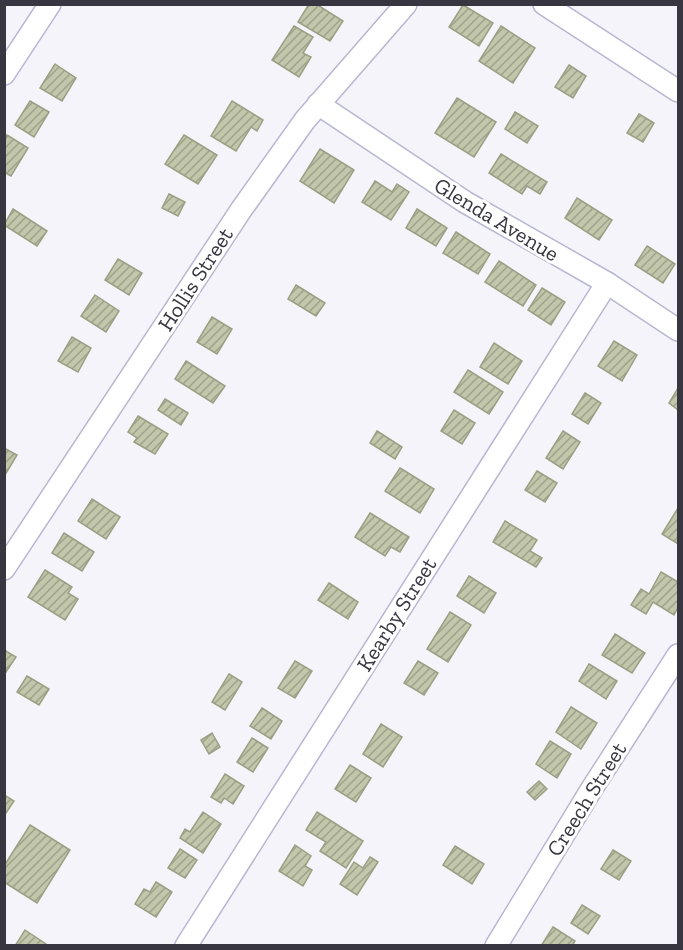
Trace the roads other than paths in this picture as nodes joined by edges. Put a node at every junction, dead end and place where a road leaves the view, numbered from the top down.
1 (50, 4) edge
2 (406, 4) edge
3 (544, 4) edge
4 (4, 74) edge
5 (678, 91) edge
6 (318, 104) junction
7 (607, 284) junction
8 (678, 330) edge
9 (4, 569) edge
10 (678, 655) edge
11 (186, 945) edge
12 (496, 945) edge

1 - 4 street
2 - 6 street, Hollis Street
3 - 5 street
6 - 7 street, Glenda Avenue
6 - 9 street, Hollis Street
7 - 8 street, Glenda Avenue
7 - 11 street, Kearby Street
10 - 12 street, Creech Street

